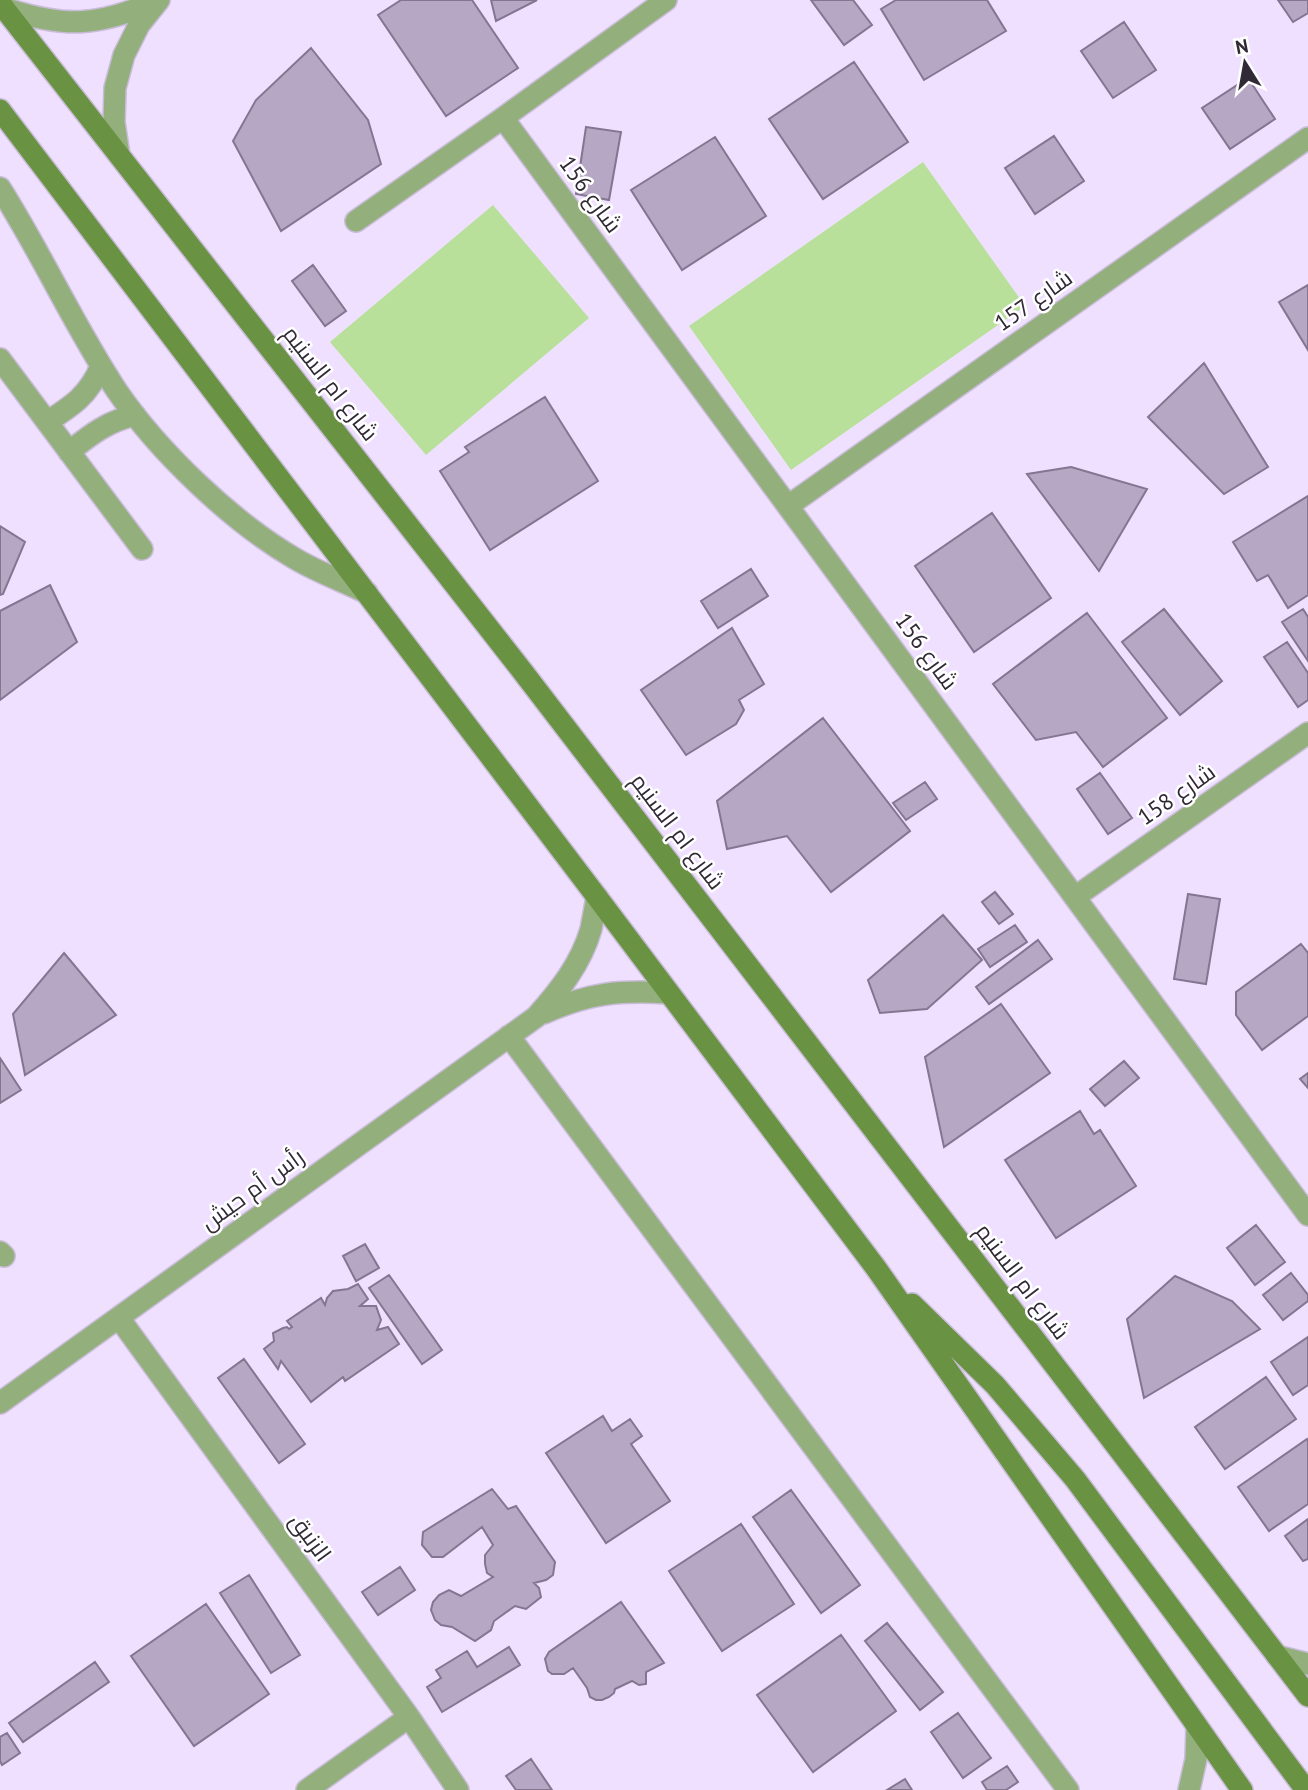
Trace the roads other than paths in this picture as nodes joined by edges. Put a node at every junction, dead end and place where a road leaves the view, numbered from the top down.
1 (158, 0) edge
2 (666, 0) edge
3 (2, 5) edge
4 (0, 110) edge
5 (503, 118) junction
6 (1308, 138) edge
7 (119, 155) junction
8 (0, 188) edge
9 (356, 221) dead end
10 (0, 359) edge
11 (101, 366) junction
12 (135, 415) junction
13 (47, 422) junction
14 (69, 452) junction
15 (788, 506) junction
16 (142, 549) dead end
17 (367, 593) junction
18 (1308, 733) edge
19 (597, 897) junction
20 (1075, 897) junction
21 (668, 993) junction
22 (536, 1017) junction
23 (509, 1036) junction
24 (1308, 1215) edge
25 (876, 1268) junction
26 (118, 1318) junction
27 (0, 1403) edge
28 (1277, 1656) junction
29 (1308, 1664) edge
30 (1308, 1696) edge
31 (410, 1717) junction
32 (1197, 1727) junction
33 (307, 1790) edge
34 (458, 1790) edge
35 (1068, 1790) edge
36 (1189, 1790) edge
37 (1242, 1790) edge
38 (1306, 1790) edge

1 - 3 street
1 - 7 street
2 - 5 street
3 - 7 main road, شارع ام السنيم
4 - 17 main road
5 - 9 street
5 - 15 street, شارع 156
6 - 15 street, شارع 157
7 - 28 main road, شارع ام السنيم
8 - 11 street
10 - 13 street
11 - 12 street
11 - 13 street
12 - 14 street
12 - 17 street
13 - 14 street
14 - 16 street
15 - 20 street, شارع 156
17 - 19 main road
18 - 20 street, شارع 158
19 - 21 main road
19 - 22 street, رأس أم حيش
20 - 24 street, شارع 156
21 - 22 street, رأس أم حيش
21 - 25 main road
22 - 23 street, رأس أم حيش
23 - 26 street, رأس أم حيش
23 - 35 street
25 - 32 main road
25 - 38 main road
26 - 27 street, رأس أم حيش
26 - 31 street, الزنبق
28 - 29 street
28 - 30 main road, شارع ام السنيم
31 - 33 street
31 - 34 street, الزنبق
32 - 36 street
32 - 37 main road

